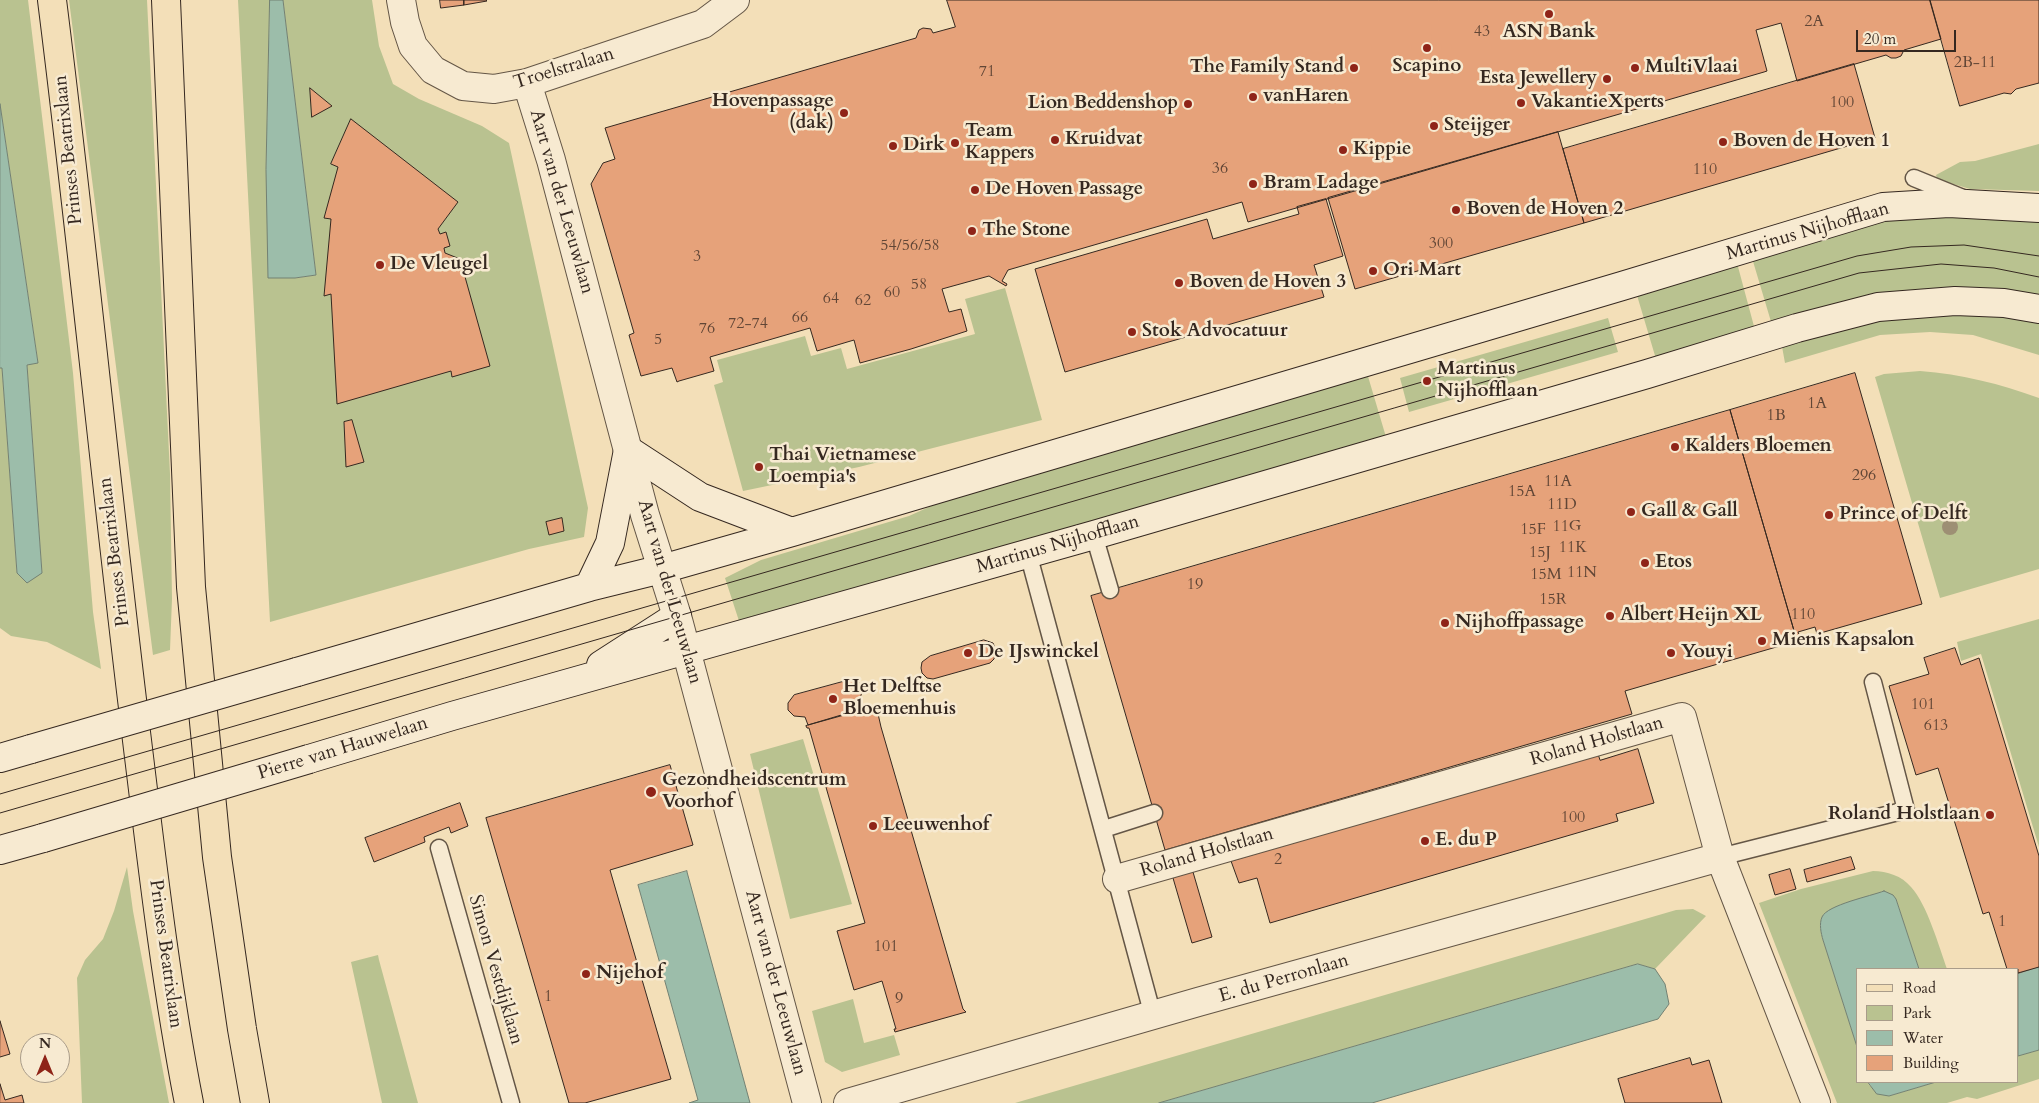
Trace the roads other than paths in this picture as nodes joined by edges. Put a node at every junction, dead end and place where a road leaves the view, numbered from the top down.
1 (52, 0) edge
2 (166, 0) edge
3 (401, 0) edge
4 (736, 0) edge
5 (527, 83) junction
6 (1914, 178) dead end
7 (1979, 204) junction
8 (2039, 208) edge
9 (2039, 309) edge
10 (628, 450) junction
11 (792, 532) junction
12 (1094, 535) junction
13 (1028, 553) junction
14 (662, 569) junction
15 (589, 587) junction
16 (1110, 590) dead end
17 (677, 616) junction
18 (687, 651) junction
19 (1873, 682) dead end
20 (569, 683) junction
21 (0, 758) edge
22 (1154, 813) dead end
23 (1104, 829) junction
24 (439, 848) dead end
25 (0, 850) edge
26 (1720, 857) junction
27 (1117, 879) junction
28 (1153, 1016) junction
29 (189, 1103) edge
30 (255, 1103) edge
31 (511, 1103) edge
32 (807, 1103) edge
33 (848, 1103) edge
34 (1816, 1103) edge

1 - 29 main road, Prinses Beatrixlaan
2 - 30 main road
3 - 5 street, Troelstralaan
4 - 5 street, Troelstralaan
5 - 10 street, Aart van der Leeuwlaan
6 - 7 lane, Martinus Nijhofflaan
7 - 8 street, Martinus Nijhofflaan
7 - 11 street, Martinus Nijhofflaan
9 - 12 street, Martinus Nijhofflaan
10 - 11 street
10 - 14 street, Aart van der Leeuwlaan
10 - 15 street
11 - 14 street, Martinus Nijhofflaan
12 - 13 street, Martinus Nijhofflaan
12 - 16 lane
13 - 18 street, Martinus Nijhofflaan
13 - 23 lane
14 - 15 street
14 - 17 street, Aart van der Leeuwlaan
15 - 21 street, bridge
17 - 18 street, Aart van der Leeuwlaan
17 - 20 street
18 - 20 street, Pierre van Hauwelaan
18 - 32 street, Aart van der Leeuwlaan
19 - 26 lane
20 - 25 street, Pierre van Hauwelaan, bridge
22 - 23 lane
23 - 27 lane
24 - 31 lane, Simon Vestdijklaan
26 - 27 street, Roland Holstlaan
26 - 28 street, E. du Perronlaan
26 - 34 street, Roland Holstlaan
27 - 28 lane
28 - 33 street, E. du Perronlaan

